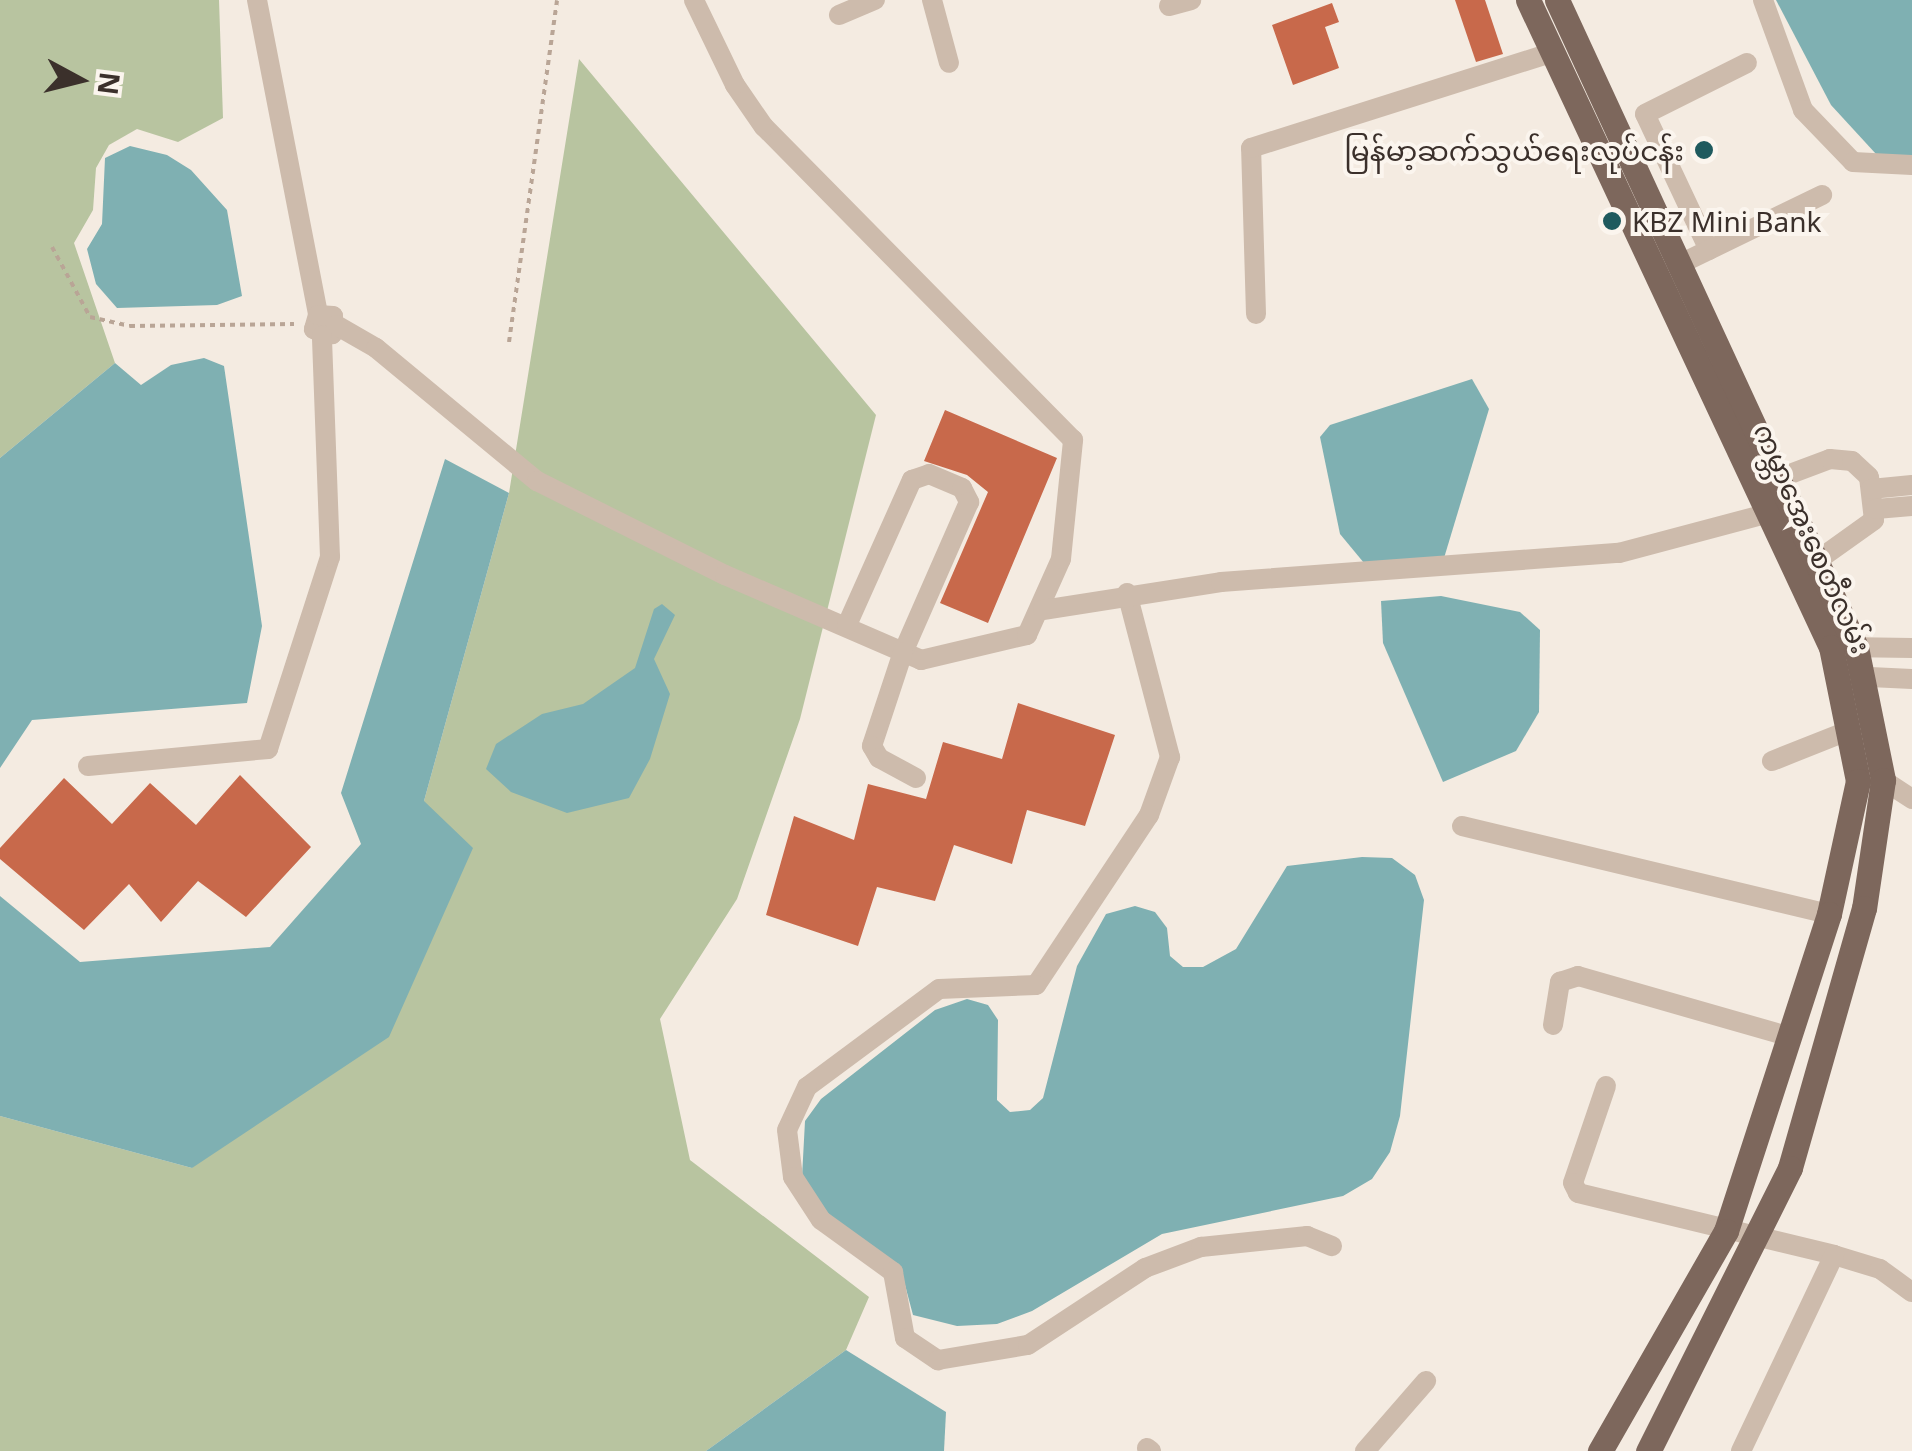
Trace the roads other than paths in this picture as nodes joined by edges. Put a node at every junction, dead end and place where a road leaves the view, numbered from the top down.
1 (256, 0) edge
2 (694, 0) edge
3 (874, 0) edge
4 (932, 0) edge
5 (1191, 0) edge
6 (1528, 0) edge
7 (1763, 0) edge
8 (1170, 6) dead end
9 (839, 14) dead end
10 (1555, 26) edge
11 (1746, 63) dead end
12 (949, 64) dead end
13 (1912, 165) edge
14 (1822, 195) dead end
15 (1709, 250) junction
16 (1677, 276) junction
17 (1256, 314) dead end
18 (322, 325) junction
19 (1770, 481) junction
20 (1912, 485) edge
21 (1873, 499) junction
22 (1912, 506) edge
23 (1773, 512) junction
24 (1818, 560) junction
25 (1128, 593) junction
26 (1043, 610) junction
27 (848, 625) junction
28 (1844, 647) junction
29 (1912, 648) edge
30 (904, 652) junction
31 (1853, 676) junction
32 (1912, 679) edge
33 (1850, 730) junction
34 (1772, 760) dead end
35 (88, 766) dead end
36 (916, 778) dead end
37 (1882, 780) junction
38 (1912, 799) edge
39 (1462, 826) dead end
40 (1829, 914) junction
41 (1553, 1025) dead end
42 (1791, 1037) junction
43 (1606, 1086) dead end
44 (1726, 1230) junction
45 (1758, 1238) junction
46 (1332, 1246) dead end
47 (1834, 1255) junction
48 (1907, 1278) edge
49 (1426, 1381) dead end
50 (1365, 1451) edge
51 (1600, 1451) edge
52 (1648, 1451) edge
53 (1741, 1451) edge

1 - 18 street
2 - 26 street
3 - 9 street
4 - 12 street
5 - 8 street
6 - 10 main road, ကမ္ဘာအေးစေတီလမ်း
7 - 13 street
10 - 16 main road, ကမ္ဘာအေးစေတီလမ်း
10 - 17 street
11 - 15 street
14 - 15 street
15 - 16 street
16 - 19 main road, ကမ္ဘာအေးစေတီလမ်း
18 - 27 street
18 - 35 street
19 - 21 street
19 - 23 main road, ကမ္ဘာအေးစေတီလမ်း
19 - 24 main road, ကမ္ဘာအေးစေတီလမ်း
20 - 21 street
21 - 22 street
21 - 24 street
23 - 25 street
23 - 28 main road, ကမ္ဘာအေးစေတီလမ်း
24 - 28 main road, ကမ္ဘာအေးစေတီလမ်း
25 - 26 street
25 - 46 street
26 - 30 street
27 - 30 street
27 - 30 street
28 - 29 street
28 - 31 main road, ကမ္ဘာအေးစေတီလမ်း
30 - 36 street
31 - 32 street
31 - 33 main road, ကမ္ဘာအေးစေတီလမ်း
31 - 37 main road, ကမ္ဘာအေးစေတီလမ်း
33 - 34 street
33 - 40 main road, ကမ္ဘာအေးစေတီလမ်း
37 - 38 street
37 - 45 main road, ကမ္ဘာအေးစေတီလမ်း
39 - 40 street
40 - 42 main road, ကမ္ဘာအေးစေတီလမ်း
41 - 42 street
42 - 44 main road, ကမ္ဘာအေးစေတီလမ်း
43 - 44 street
44 - 45 street
44 - 51 main road, ကမ္ဘာအေးစေတီလမ်း
45 - 47 street
45 - 52 main road, ကမ္ဘာအေးစေတီလမ်း
47 - 48 street
47 - 53 street
49 - 50 street

